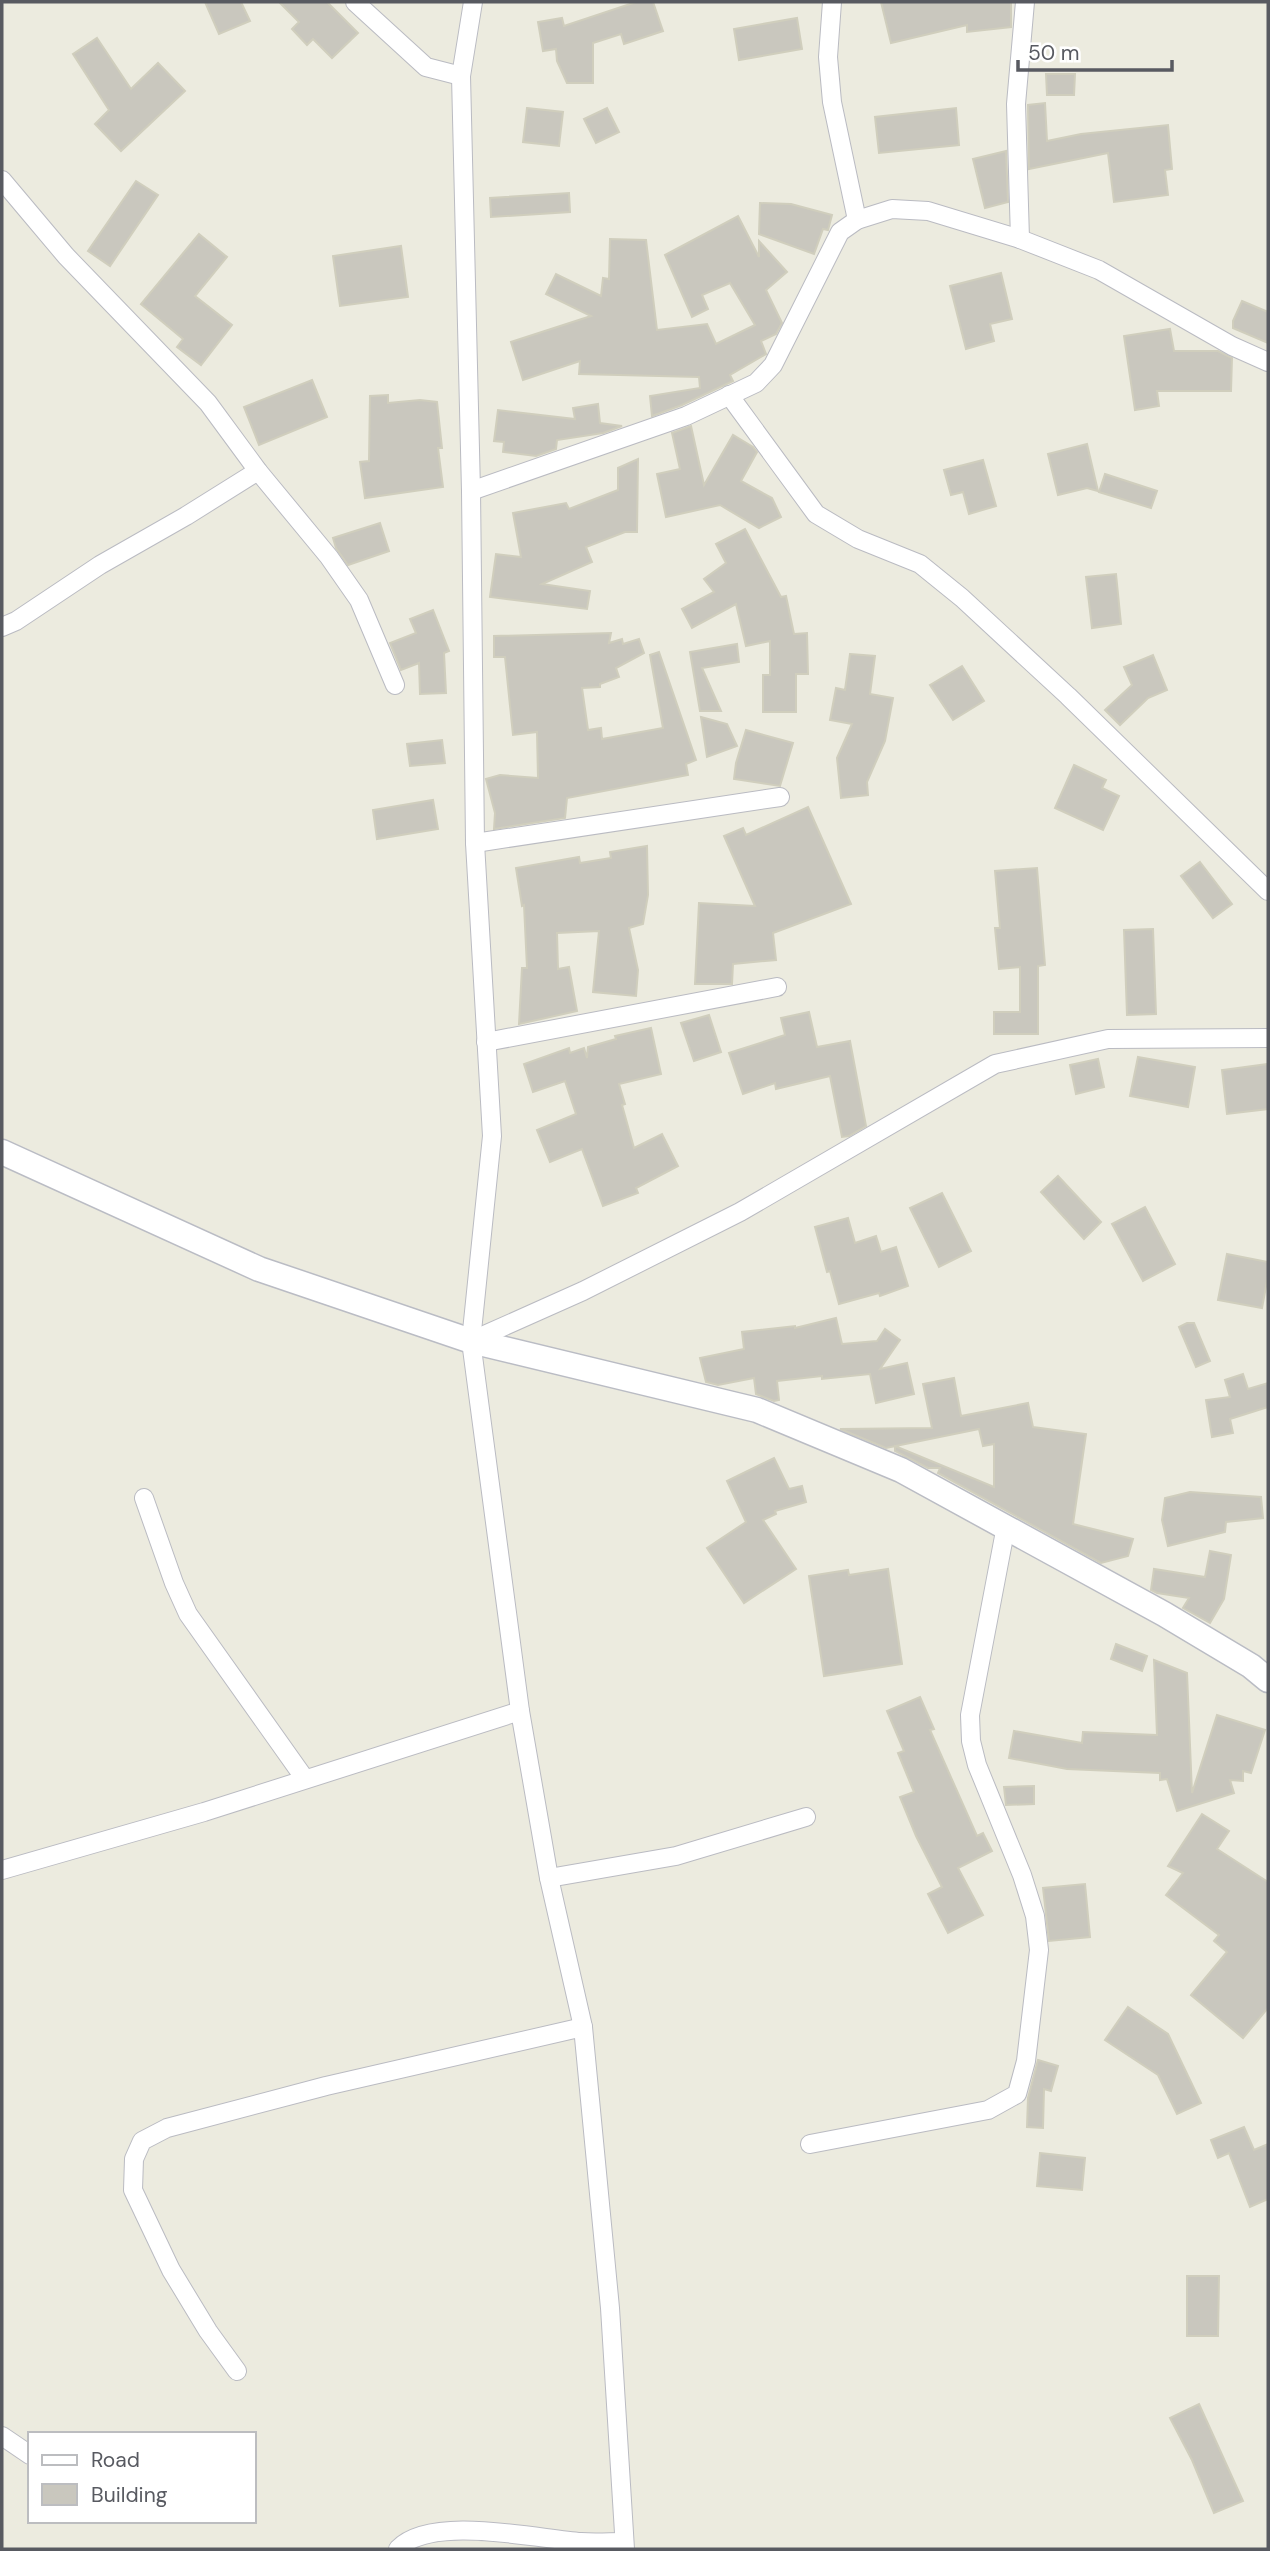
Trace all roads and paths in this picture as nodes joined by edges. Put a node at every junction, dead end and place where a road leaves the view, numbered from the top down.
1 (355, 2) edge
2 (473, 2) edge
3 (832, 2) edge
4 (1025, 2) edge
5 (461, 76) junction
6 (2, 180) edge
7 (858, 220) junction
8 (1020, 239) junction
9 (1268, 362) edge
10 (729, 395) junction
11 (258, 471) junction
12 (471, 491) junction
13 (2, 627) edge
14 (395, 685) dead end
15 (780, 797) dead end
16 (475, 843) junction
17 (1268, 891) edge
18 (777, 987) dead end
19 (1268, 1038) edge
20 (486, 1042) junction
21 (2, 1152) edge
22 (471, 1340) junction
23 (144, 1498) dead end
24 (1006, 1526) junction
25 (1268, 1680) edge
26 (520, 1711) junction
27 (305, 1779) junction
28 (806, 1817) dead end
29 (2, 1870) edge
30 (549, 1878) junction
31 (583, 2027) junction
32 (810, 2144) dead end
33 (237, 2371) dead end
34 (2, 2436) edge
35 (28, 2454) edge
36 (624, 2546) edge
37 (398, 2549) edge

1 - 5 street
2 - 5 street
3 - 7 street
4 - 8 street
5 - 12 street
6 - 11 street
7 - 8 street
7 - 10 street
8 - 9 street
10 - 12 street
10 - 17 street
11 - 13 street
11 - 14 street
12 - 16 street
15 - 16 street
16 - 20 street
18 - 20 street
19 - 22 street
20 - 22 street
21 - 22 street
22 - 24 street
22 - 26 street
23 - 27 street
24 - 25 street
24 - 32 street
26 - 27 street
26 - 30 street
27 - 29 street
28 - 30 street
30 - 31 street
31 - 33 street
31 - 36 street
34 - 35 street
36 - 37 street

